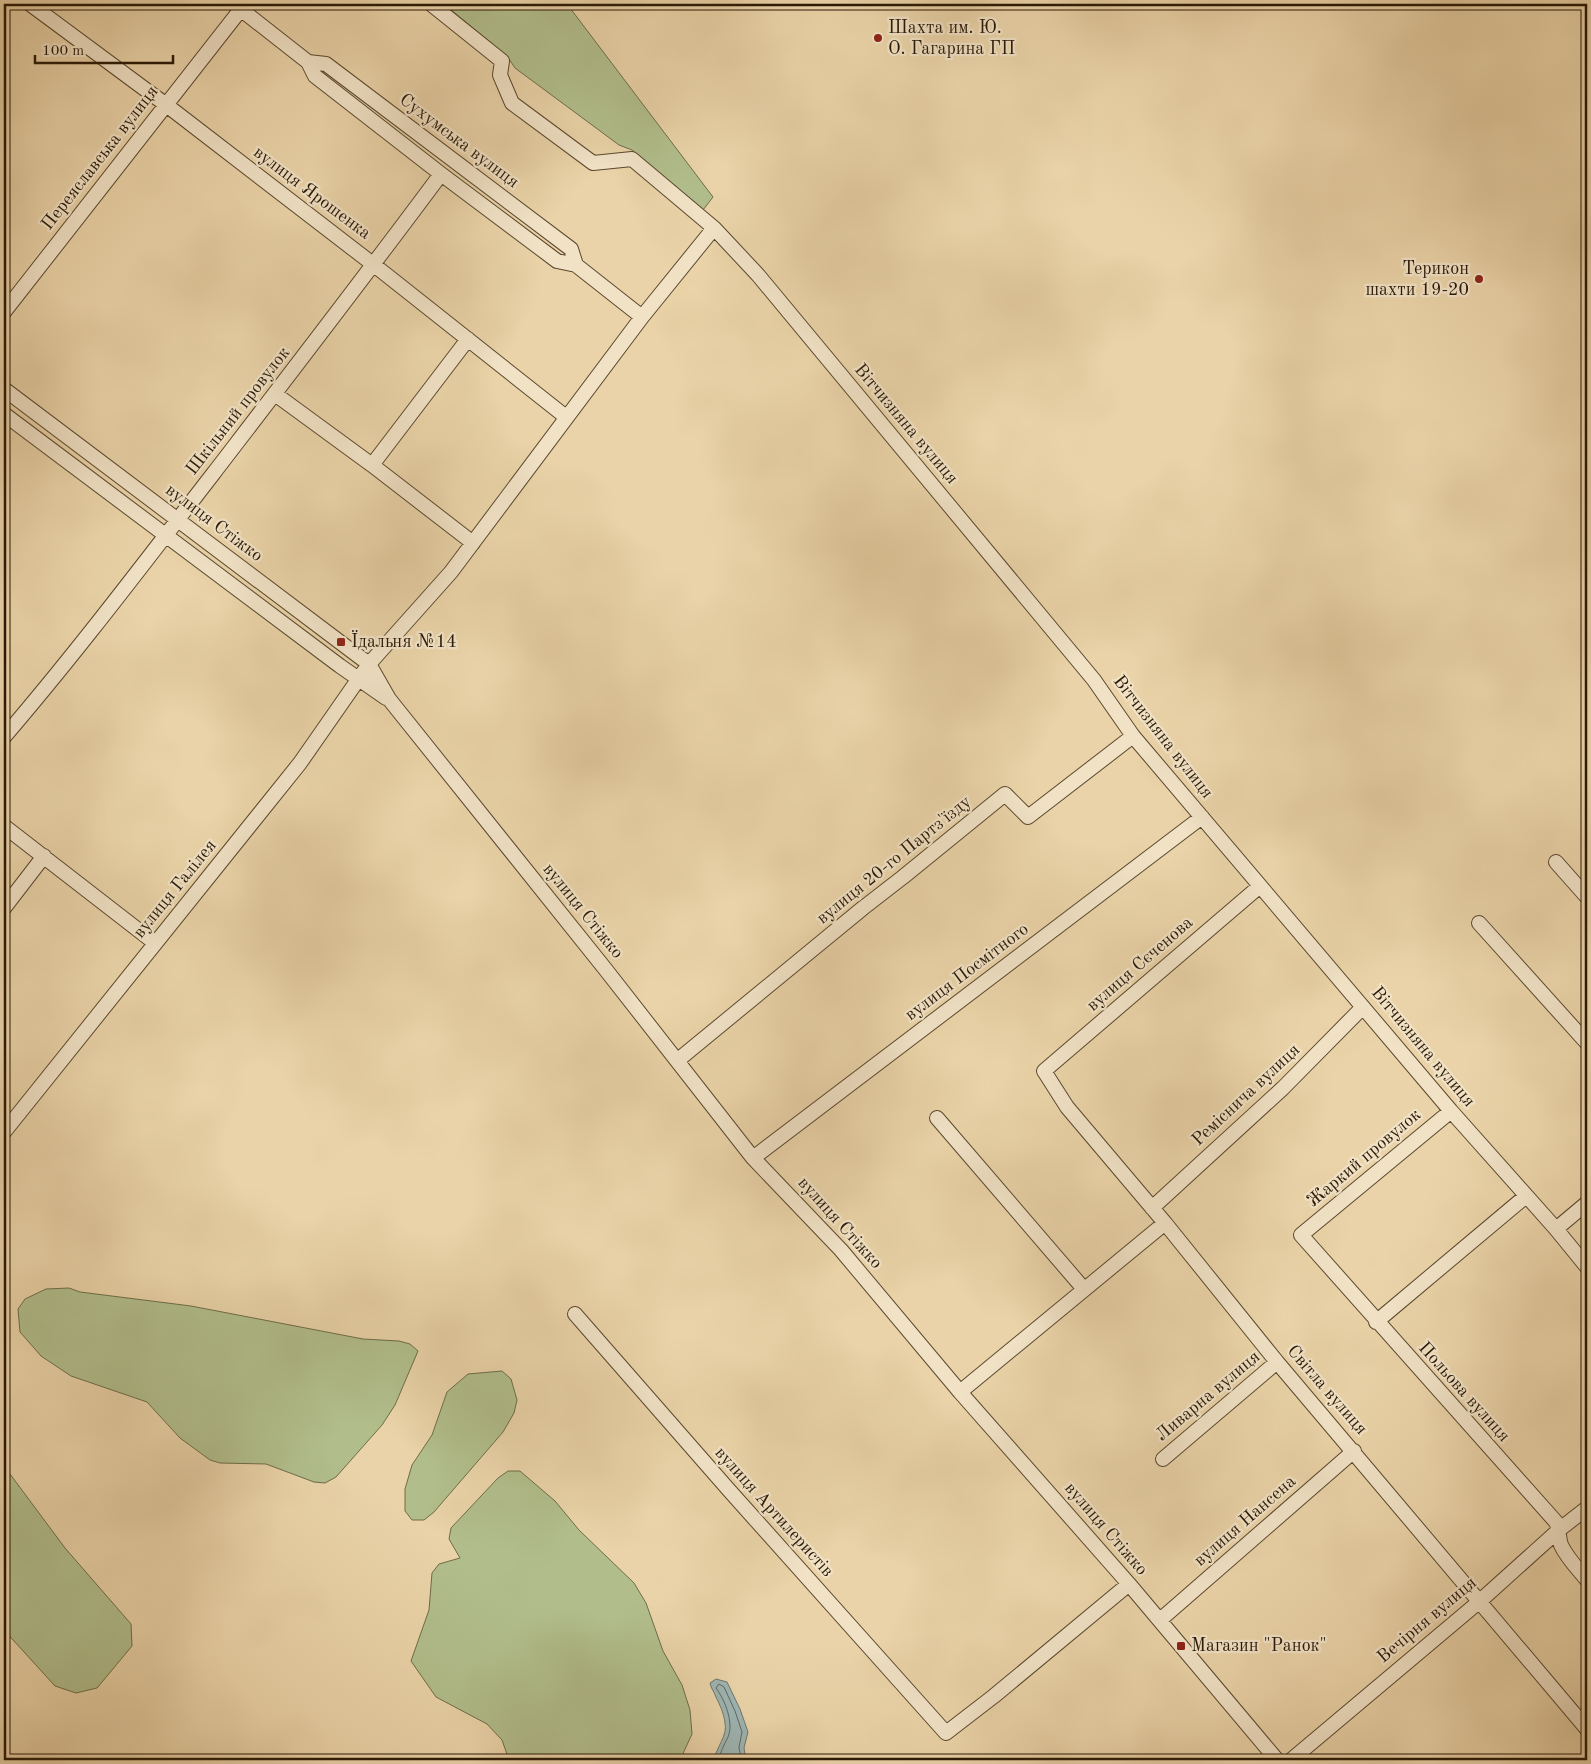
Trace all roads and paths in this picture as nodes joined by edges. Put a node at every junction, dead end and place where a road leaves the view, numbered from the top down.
1 (30, 4) edge
2 (431, 4) edge
3 (240, 6) edge
4 (308, 62) junction
5 (165, 104) junction
6 (441, 174) junction
7 (714, 228) junction
8 (374, 265) junction
9 (576, 265) junction
10 (4, 312) edge
11 (642, 317) junction
12 (468, 339) junction
13 (4, 389) edge
14 (275, 394) junction
15 (4, 414) edge
16 (566, 417) junction
17 (372, 465) junction
18 (178, 519) junction
19 (165, 536) junction
20 (473, 543) junction
21 (369, 664) junction
22 (358, 680) junction
23 (389, 700) junction
24 (1133, 736) junction
25 (4, 737) edge
26 (1202, 817) junction
27 (4, 826) edge
28 (44, 856) junction
29 (1556, 862) dead end
30 (1260, 886) junction
31 (1587, 897) edge
32 (4, 908) edge
33 (1480, 923) dead end
34 (155, 943) junction
35 (1363, 1007) junction
36 (1587, 1043) edge
37 (678, 1060) junction
38 (1044, 1071) joint
39 (1452, 1110) junction
40 (937, 1118) dead end
41 (4, 1132) edge
42 (753, 1158) junction
43 (1526, 1196) junction
44 (1587, 1203) edge
45 (1152, 1208) junction
46 (1165, 1223) junction
47 (1556, 1229) junction
48 (1301, 1235) joint
49 (1587, 1267) edge
50 (1083, 1288) junction
51 (576, 1314) dead end
52 (1376, 1322) junction
53 (1278, 1362) junction
54 (960, 1392) junction
55 (1354, 1451) junction
56 (1163, 1459) dead end
57 (1587, 1508) edge
58 (1560, 1529) junction
59 (1587, 1580) edge
60 (1129, 1584) junction
61 (1480, 1601) junction
62 (1160, 1620) junction
63 (1587, 1729) edge
64 (1277, 1760) edge
65 (1291, 1760) edge

1 - 5 street, вулиця Ярошенка
2 - 7 street, Вітчизняна вулиця
3 - 4 street, Сухумська вулиця
3 - 5 street, Переяславська вулиця
4 - 6 street, Сухумська вулиця
4 - 9 street, Сухумська вулиця
5 - 8 street, вулиця Ярошенка
5 - 10 street, Переяславська вулиця
6 - 8 street, Шкільний провулок
6 - 9 street, Сухумська вулиця
7 - 11 street, вулиця Галілея
7 - 24 street, Вітчизняна вулиця
8 - 12 street, вулиця Ярошенка
8 - 14 street, Шкільний провулок
9 - 11 street, Сухумська вулиця
11 - 16 street, вулиця Галілея
12 - 16 street, вулиця Ярошенка
12 - 17 street
13 - 18 street, вулиця Стіжко
14 - 17 street
14 - 18 street, Шкільний провулок
15 - 19 street, вулиця Стіжко
16 - 20 street, вулиця Галілея
17 - 20 street
18 - 19 street, Шкільний провулок
18 - 21 street, вулиця Стіжко
19 - 22 street, вулиця Стіжко
19 - 25 street, Шкільний провулок
20 - 21 street, вулиця Галілея
21 - 22 street, вулиця Галілея
21 - 23 street, вулиця Стіжко
22 - 23 street, вулиця Стіжко
22 - 34 street, вулиця Галілея
23 - 37 street, вулиця Стіжко
24 - 26 street, Вітчизняна вулиця
24 - 37 street, вулиця 20-го Партз'їзду
26 - 30 street, Вітчизняна вулиця
26 - 42 street, вулиця Посмітного
27 - 28 street
28 - 32 street
28 - 34 street
29 - 31 street
30 - 35 street, Вітчизняна вулиця
30 - 38 street, вулиця Сєченова
33 - 36 street
34 - 41 street, вулиця Галілея
35 - 39 street, Вітчизняна вулиця
35 - 45 street, Реміснича вулиця
37 - 42 street, вулиця Стіжко
38 - 45 street, Світла вулиця
39 - 43 street, Вітчизняна вулиця
39 - 48 street, Жаркий провулок
40 - 50 street
42 - 54 street, вулиця Стіжко
43 - 47 street, Вітчизняна вулиця
43 - 52 street
44 - 47 street
45 - 46 street, Світла вулиця
46 - 50 street
46 - 53 street, Світла вулиця
47 - 49 street, Вітчизняна вулиця
48 - 52 street, Польова вулиця
50 - 54 street
51 - 60 street, вулиця Артилеристів
52 - 58 street, Польова вулиця
53 - 55 street, Світла вулиця
53 - 56 street, Ливарна вулиця
54 - 60 street, вулиця Стіжко
55 - 61 street, Світла вулиця
55 - 62 street, вулиця Нансена
57 - 58 street, Вечірня вулиця
58 - 59 street, Польова вулиця
58 - 61 street, Вечірня вулиця
60 - 62 street, вулиця Стіжко
61 - 63 street, Світла вулиця
61 - 65 street, Вечірня вулиця
62 - 64 street, вулиця Стіжко

